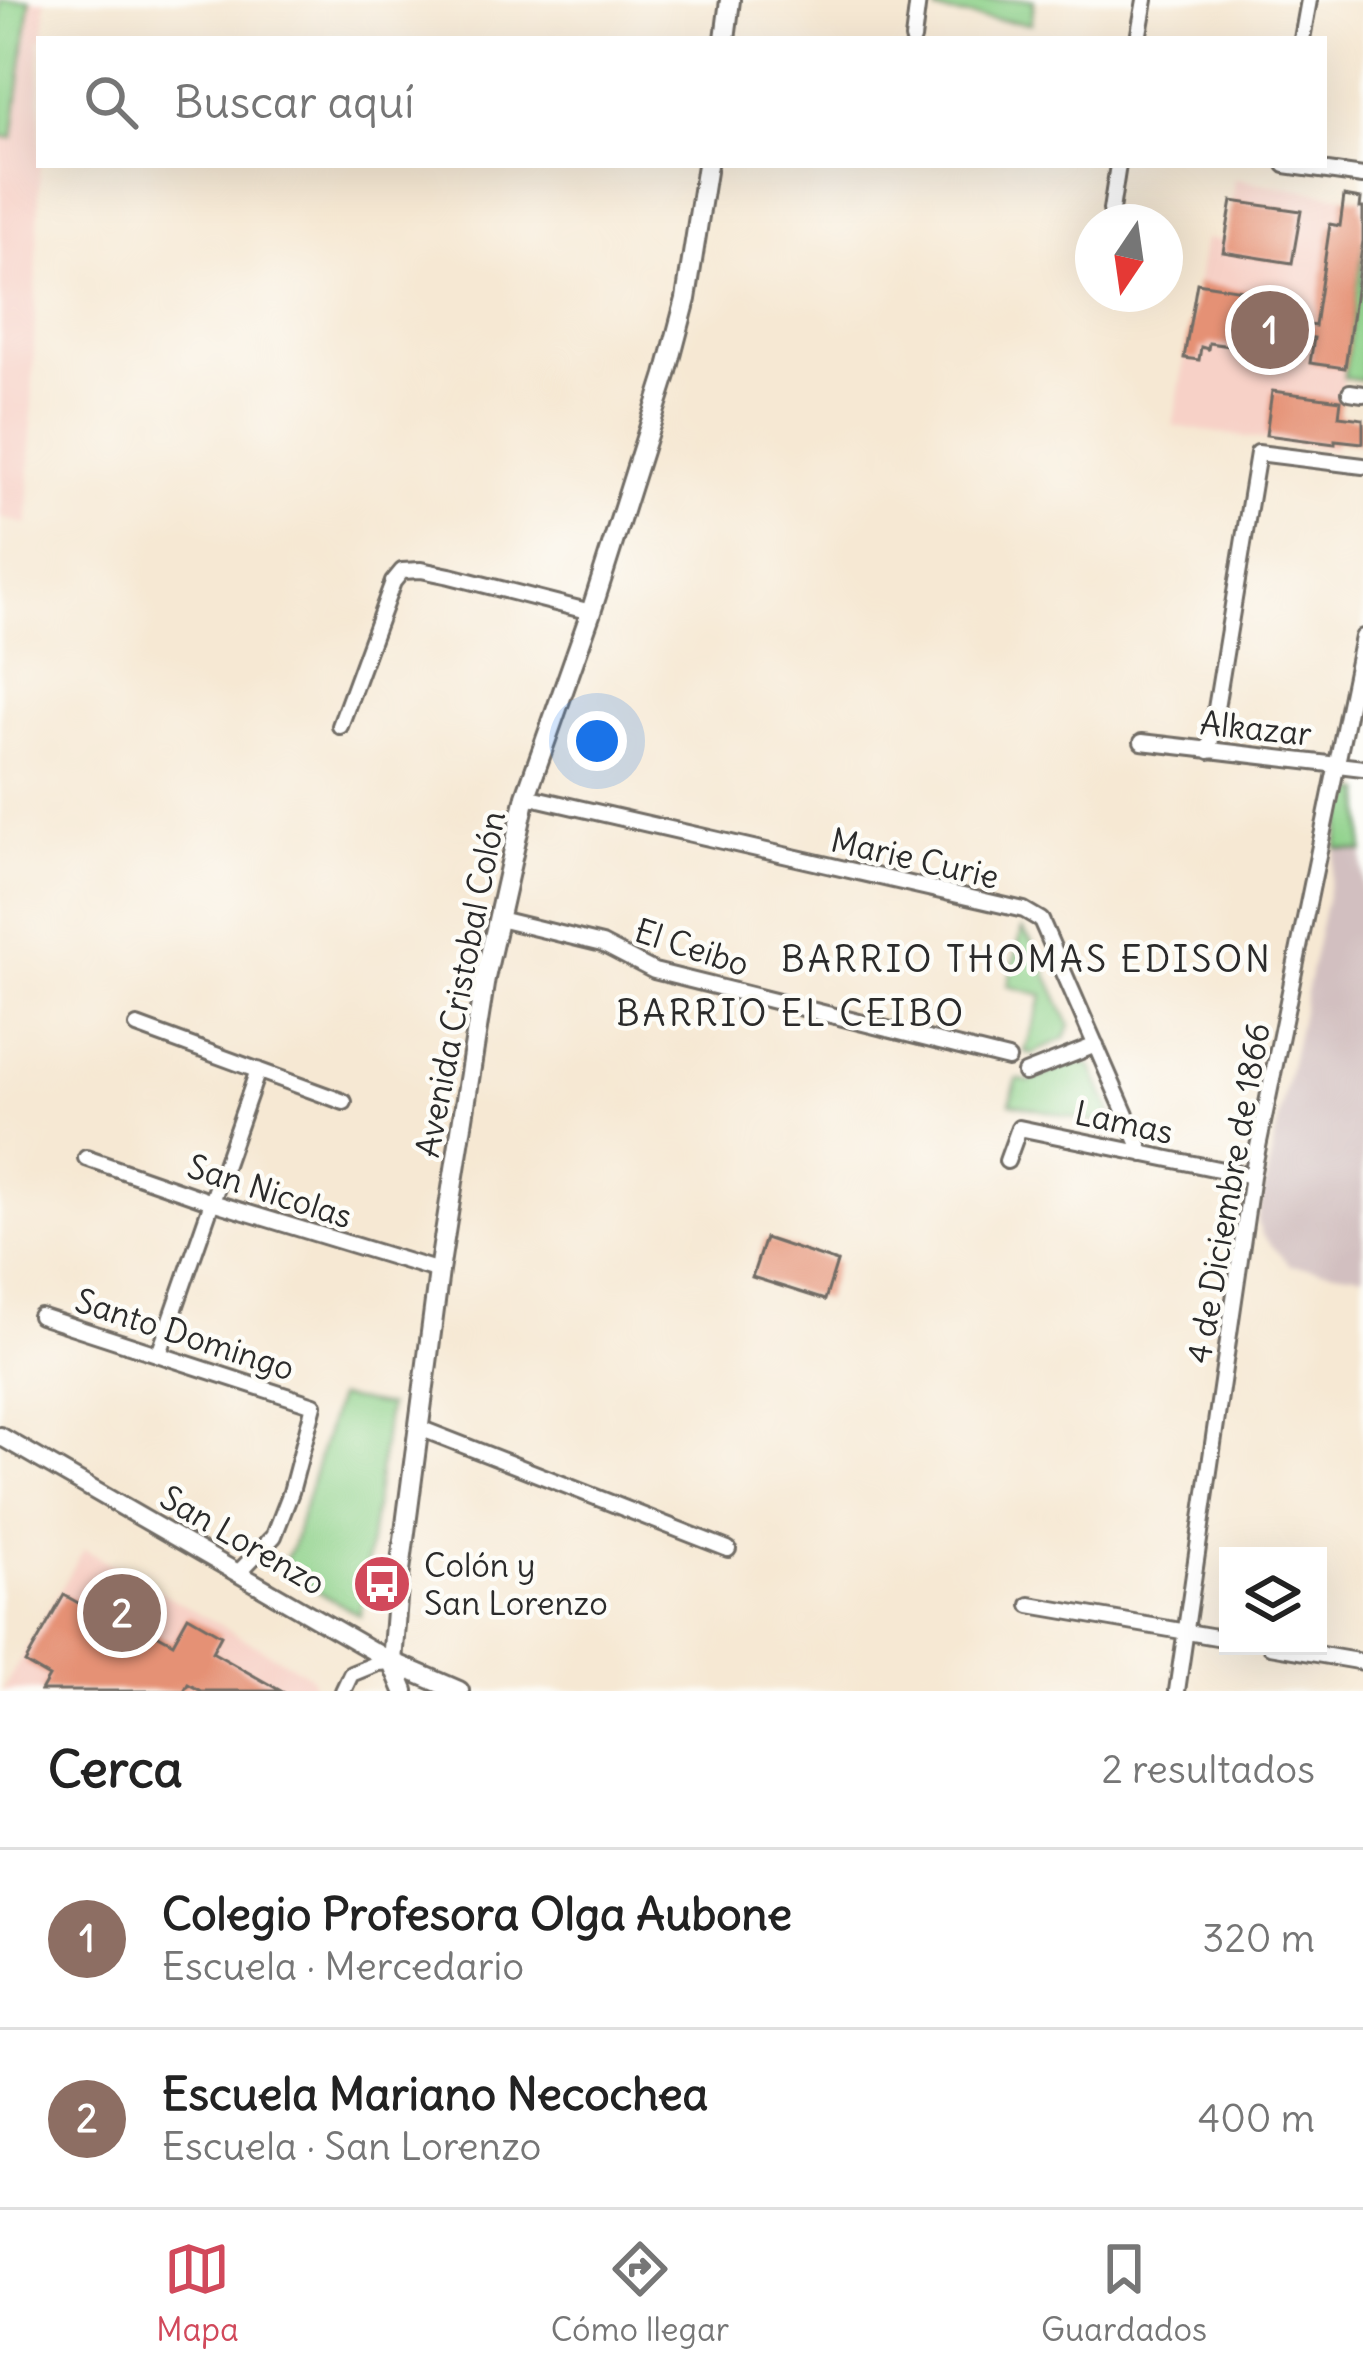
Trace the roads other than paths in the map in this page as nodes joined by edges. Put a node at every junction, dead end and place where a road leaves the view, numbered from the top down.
1 (730, 0) edge
2 (918, 0) edge
3 (1144, 0) edge
4 (1309, 0) edge
5 (724, 36) edge
6 (913, 36) edge
7 (1138, 36) edge
8 (1303, 36) edge
9 (707, 168) edge
10 (1118, 168) edge
11 (1306, 168) edge
12 (1363, 176) edge
13 (1112, 204) edge
14 (1363, 466) edge
15 (591, 612) junction
16 (1363, 638) edge
17 (340, 727) dead end
18 (1142, 742) dead end
19 (1209, 751) junction
20 (1336, 764) junction
21 (1363, 768) edge
22 (526, 796) junction
23 (499, 919) junction
24 (137, 1026) dead end
25 (1096, 1045) junction
26 (1008, 1059) dead end
27 (258, 1070) junction
28 (1025, 1073) dead end
29 (344, 1102) dead end
30 (1144, 1154) junction
31 (86, 1158) dead end
32 (1007, 1161) dead end
33 (1252, 1176) junction
34 (212, 1202) junction
35 (439, 1270) junction
36 (40, 1316) dead end
37 (159, 1354) junction
38 (417, 1427) junction
39 (0, 1436) edge
40 (728, 1549) dead end
41 (239, 1572) junction
42 (1030, 1605) dead end
43 (1186, 1631) junction
44 (1219, 1637) edge
45 (1322, 1655) edge
46 (392, 1662) junction
47 (1363, 1662) edge
48 (343, 1691) edge
49 (404, 1691) edge
50 (459, 1691) edge
51 (1177, 1691) edge

1 - 5 main road
2 - 6 street
3 - 7 street
4 - 8 street
9 - 15 main road, Avenida Cristobal Colón
10 - 13 street
11 - 12 street
14 - 19 street
15 - 17 street
15 - 22 main road, Avenida Cristobal Colón
16 - 20 street, 4 de Diciembre de 1866
18 - 19 street, Alkazar
19 - 20 street, Alkazar
20 - 21 street, Alkazar
20 - 33 street, 4 de Diciembre de 1866
22 - 23 main road, Avenida Cristobal Colón
22 - 25 street, Marie Curie
23 - 26 street, El Ceibo
23 - 35 main road, Avenida Cristobal Colón
24 - 27 street
25 - 28 street
25 - 30 street, Marie Curie
27 - 29 street
27 - 34 street
30 - 32 street, Lamas
30 - 33 street, Lamas
31 - 34 street, San Nicolas
33 - 43 street, 4 de Diciembre de 1866
34 - 35 street, San Nicolas
34 - 37 street
35 - 38 main road, Avenida Cristobal Colón
36 - 37 street, Santo Domingo
37 - 41 street, Santo Domingo
38 - 40 street
38 - 46 main road, Avenida Cristobal Colón
39 - 41 street, San Lorenzo
41 - 46 street, San Lorenzo
42 - 43 street
43 - 44 street
43 - 51 street, 4 de Diciembre de 1866
45 - 47 street
46 - 48 street
46 - 49 main road, Avenida Cristobal Colón
46 - 50 main road, San Lorenzo

